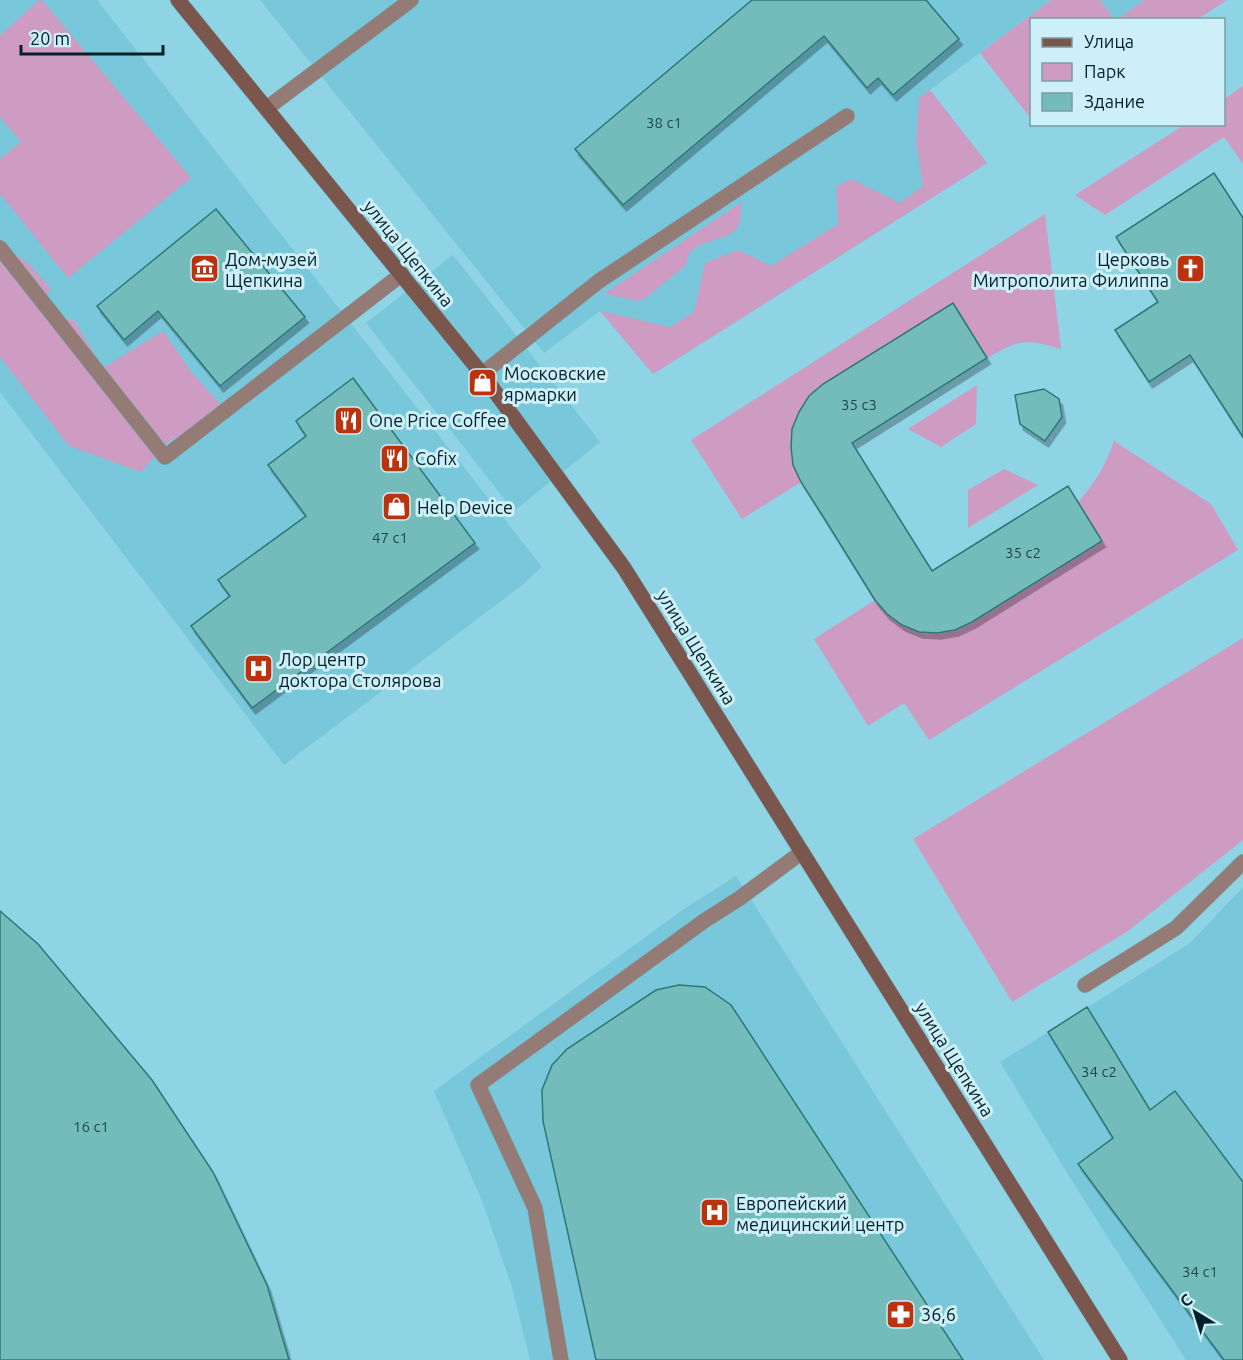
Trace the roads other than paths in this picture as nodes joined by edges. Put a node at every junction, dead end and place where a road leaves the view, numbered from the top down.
1 (178, 0) edge
2 (411, 0) edge
3 (267, 108) junction
4 (847, 116) dead end
5 (0, 248) edge
6 (402, 274) junction
7 (482, 374) junction
8 (802, 852) junction
9 (1243, 862) edge
10 (1084, 985) dead end
11 (561, 1360) edge
12 (1120, 1360) edge

1 - 3 street, улица Щепкина
2 - 3 lane
3 - 6 street, улица Щепкина
4 - 7 lane
5 - 6 lane
6 - 7 street, улица Щепкина
7 - 8 street, улица Щепкина
8 - 11 lane
8 - 12 street, улица Щепкина
9 - 10 lane

